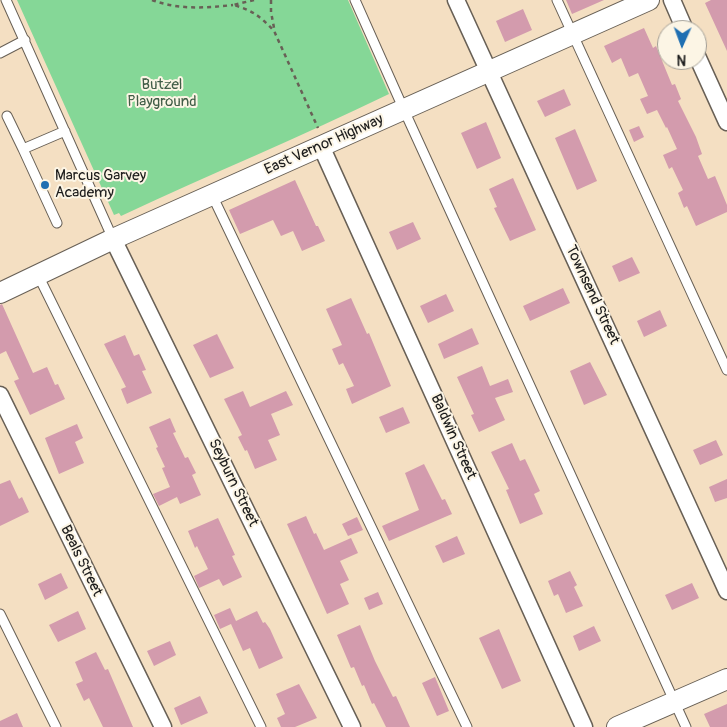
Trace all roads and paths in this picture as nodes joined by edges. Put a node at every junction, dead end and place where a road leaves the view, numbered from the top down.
1 (6, 0) edge
2 (152, 0) edge
3 (254, 0) edge
4 (271, 0) edge
5 (355, 0) edge
6 (456, 0) edge
7 (557, 0) edge
8 (649, 0) edge
9 (672, 0) edge
10 (233, 5) junction
11 (681, 20) edge
12 (275, 33) junction
13 (572, 34) junction
14 (25, 40) junction
15 (0, 53) edge
16 (703, 70) edge
17 (488, 72) junction
18 (404, 110) junction
19 (7, 116) dead end
20 (727, 122) edge
21 (65, 131) junction
22 (320, 137) junction
23 (23, 148) junction
24 (212, 195) junction
25 (57, 222) dead end
26 (113, 239) junction
27 (38, 275) junction
28 (0, 293) edge
29 (727, 370) edge
30 (0, 395) edge
31 (727, 591) edge
32 (0, 614) edge
33 (727, 679) edge
34 (675, 702) junction
35 (56, 727) edge
36 (163, 727) edge
37 (261, 727) edge
38 (352, 727) edge
39 (467, 727) edge
40 (584, 727) edge
41 (617, 727) edge
42 (686, 727) edge

1 - 14 lane
2 - 10 path
3 - 10 path
4 - 12 path
5 - 18 lane
6 - 17 street, Townsend Street
7 - 13 lane
8 - 13 street, East Vernor Highway
9 - 11 street
10 - 12 path
12 - 22 path
13 - 17 street, East Vernor Highway
13 - 29 lane
14 - 15 lane
14 - 21 lane
16 - 20 street
17 - 18 street, East Vernor Highway
17 - 31 street, Townsend Street
18 - 22 street, East Vernor Highway
18 - 34 lane
19 - 23 lane
21 - 23 lane
21 - 26 lane
22 - 24 street, East Vernor Highway
22 - 40 street, Baldwin Street
23 - 25 lane
24 - 26 street, East Vernor Highway
24 - 39 lane
26 - 27 street, East Vernor Highway
26 - 38 street, Seyburn Street
27 - 28 street, East Vernor Highway
27 - 37 lane
30 - 36 street, Beals Street
32 - 35 lane
33 - 34 street
34 - 41 street
34 - 42 lane

